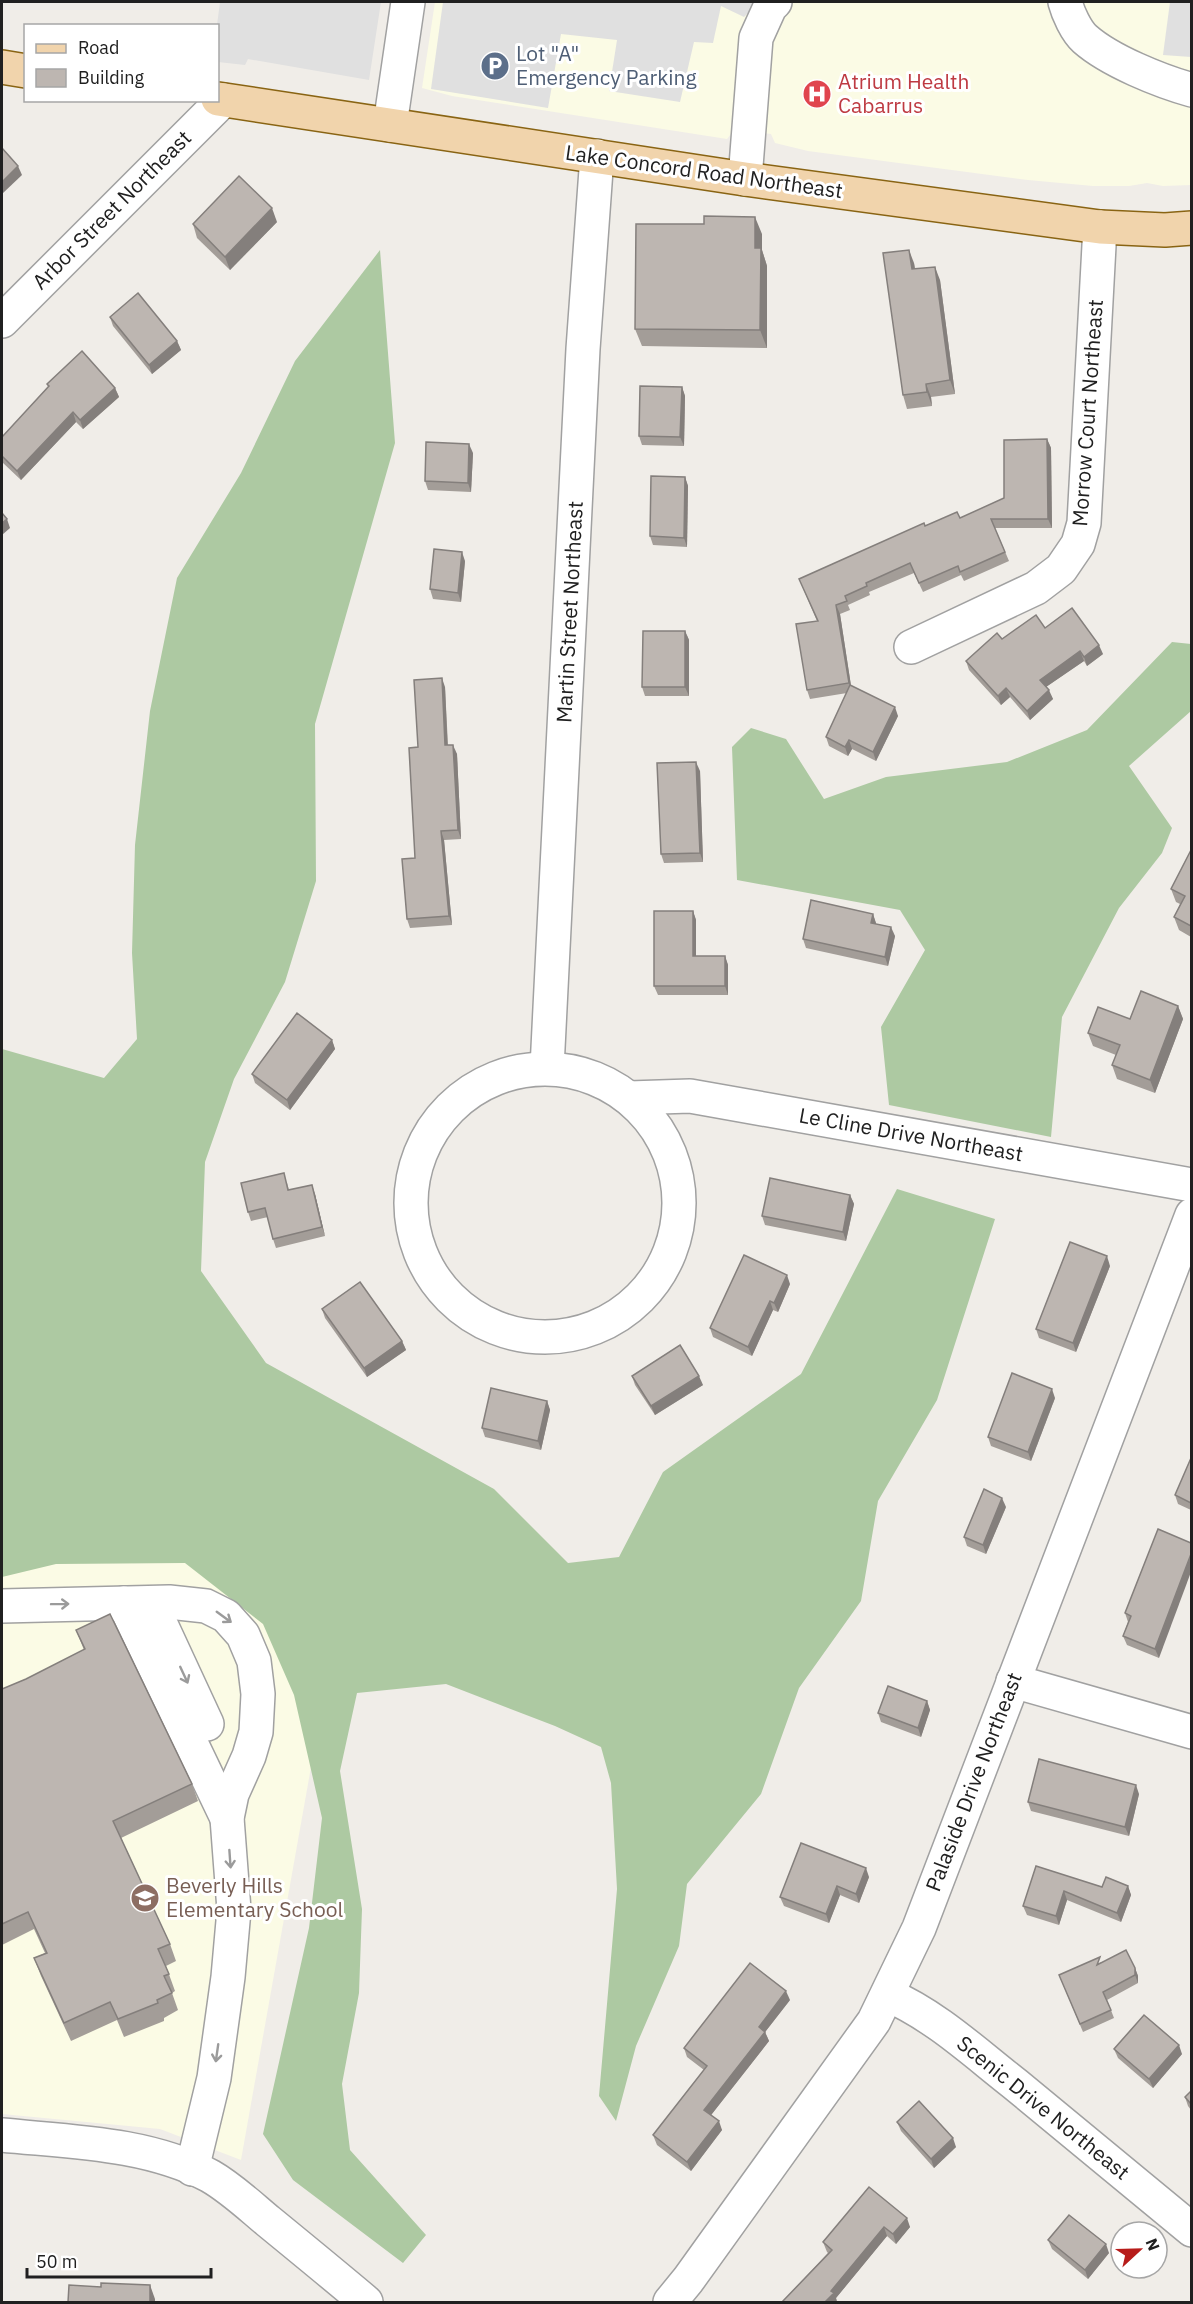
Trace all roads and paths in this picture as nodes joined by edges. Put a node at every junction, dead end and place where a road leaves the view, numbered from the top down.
1 (408, 2) edge
2 (775, 2) edge
3 (1065, 2) edge
4 (2, 67) edge
5 (24, 71) edge
6 (1191, 90) edge
7 (220, 99) edge
8 (217, 102) edge
9 (390, 125) junction
10 (597, 156) junction
11 (745, 179) junction
12 (1100, 227) junction
13 (1191, 228) edge
14 (2, 321) edge
15 (911, 647) dead end
16 (547, 1068) junction
17 (629, 1098) junction
18 (1191, 1185) edge
19 (1191, 1215) edge
20 (138, 1603) junction
21 (2, 1606) edge
22 (1013, 1681) junction
23 (1191, 1732) edge
24 (236, 1786) junction
25 (227, 1818) junction
26 (888, 1995) junction
27 (2, 2135) edge
28 (192, 2169) junction
29 (1191, 2230) edge
30 (366, 2302) edge
31 (670, 2302) edge

1 - 9 street
2 - 11 street
3 - 6 street
4 - 5 main road
7 - 9 main road, Lake Concord Road Northeast
8 - 14 street, Arbor Street Northeast
9 - 10 main road, Lake Concord Road Northeast
10 - 11 main road, Lake Concord Road Northeast
10 - 16 street, Martin Street Northeast
11 - 12 main road, Lake Concord Road Northeast
12 - 13 main road, Lake Concord Road Northeast
12 - 15 street, Morrow Court Northeast
16 - 17 street
16 - 17 street
17 - 18 street, Le Cline Drive Northeast
19 - 22 street, Palaside Drive Northeast
21 -> 20 street
20 -> 24 street
20 -> 24 street
20 - 25 street
22 - 23 street
22 - 26 street, Palaside Drive Northeast
24 - 25 street
25 -> 28 street
26 - 29 street, Scenic Drive Northeast
26 - 31 street, Palaside Drive Northeast
27 - 28 street
28 - 30 street

